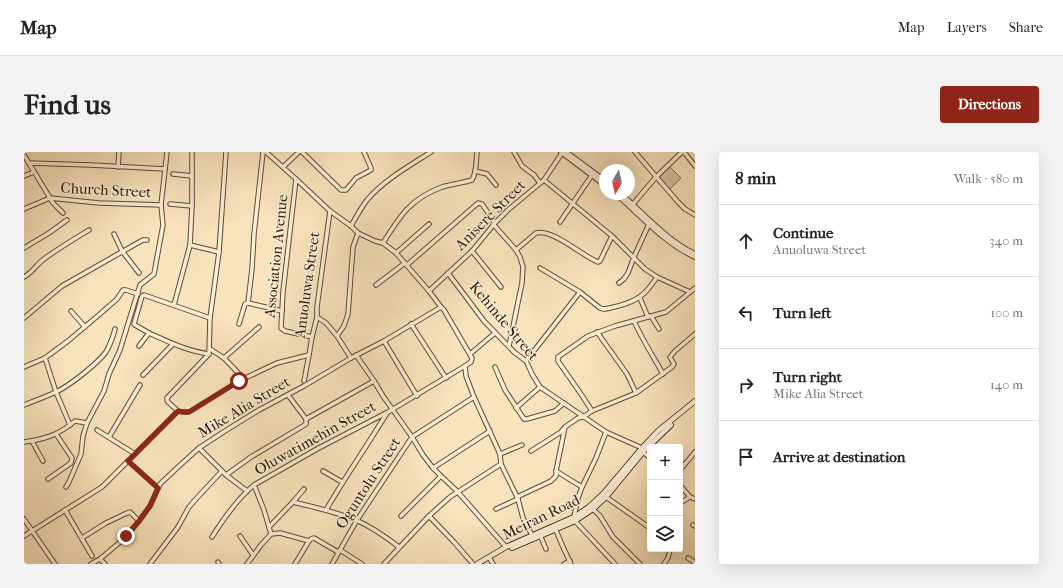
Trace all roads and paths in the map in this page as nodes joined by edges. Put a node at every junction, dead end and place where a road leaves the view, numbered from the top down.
1 (118, 152) edge
2 (167, 152) edge
3 (192, 152) edge
4 (264, 152) edge
5 (299, 152) edge
6 (302, 152) edge
7 (364, 152) edge
8 (431, 152) edge
9 (477, 152) edge
10 (514, 152) edge
11 (562, 152) edge
12 (566, 152) edge
13 (635, 152) edge
14 (683, 152) edge
15 (225, 153) edge
16 (24, 155) edge
17 (29, 163) junction
18 (695, 166) edge
19 (118, 167) junction
20 (283, 167) junction
21 (164, 169) junction
22 (475, 171) junction
23 (34, 172) junction
24 (174, 174) dead end
25 (592, 175) junction
26 (24, 176) edge
27 (192, 176) junction
28 (656, 177) junction
29 (599, 178) edge
30 (296, 179) junction
31 (599, 179) edge
32 (544, 180) junction
33 (540, 183) junction
34 (496, 185) dead end
35 (50, 198) junction
36 (623, 200) edge
37 (628, 200) edge
38 (572, 203) junction
39 (170, 204) dead end
40 (633, 204) junction
41 (160, 205) junction
42 (192, 206) junction
43 (24, 209) edge
44 (330, 211) junction
45 (63, 212) dead end
46 (695, 215) edge
47 (67, 220) dead end
48 (560, 222) dead end
49 (430, 224) dead end
50 (494, 224) junction
51 (649, 224) junction
52 (351, 226) junction
53 (89, 230) dead end
54 (358, 233) junction
55 (114, 234) dead end
56 (612, 236) junction
57 (147, 240) dead end
58 (383, 243) junction
59 (190, 245) junction
60 (24, 248) edge
61 (516, 250) junction
62 (472, 251) junction
63 (122, 252) junction
64 (219, 252) junction
65 (396, 253) junction
66 (695, 254) edge
67 (634, 257) junction
68 (695, 257) edge
69 (406, 264) junction
70 (540, 268) dead end
71 (139, 273) dead end
72 (448, 273) junction
73 (657, 277) junction
74 (24, 278) edge
75 (619, 283) dead end
76 (376, 285) dead end
77 (501, 287) dead end
78 (695, 288) edge
79 (429, 291) junction
80 (580, 292) junction
81 (690, 292) junction
82 (138, 294) junction
83 (640, 298) junction
84 (248, 303) junction
85 (174, 305) junction
86 (441, 307) junction
87 (71, 311) dead end
88 (282, 311) junction
89 (650, 316) junction
90 (317, 317) junction
91 (24, 318) edge
92 (210, 318) junction
93 (634, 321) junction
94 (238, 324) dead end
95 (411, 324) junction
96 (85, 327) junction
97 (259, 327) dead end
98 (659, 329) dead end
99 (115, 330) dead end
100 (597, 332) junction
101 (149, 333) junction
102 (495, 333) junction
103 (695, 334) edge
104 (337, 336) junction
105 (312, 337) junction
106 (384, 340) junction
107 (173, 344) junction
108 (139, 346) dead end
109 (509, 346) junction
110 (210, 349) junction
111 (209, 354) junction
112 (470, 354) junction
113 (309, 355) junction
114 (356, 355) junction
115 (45, 358) junction
116 (224, 358) junction
117 (351, 358) junction
118 (526, 362) junction
119 (465, 366) junction
120 (24, 367) edge
121 (495, 367) dead end
122 (663, 374) junction
123 (143, 375) dead end
124 (446, 378) junction
125 (244, 380) junction
126 (304, 381) dead end
127 (374, 381) junction
128 (140, 385) dead end
129 (540, 387) junction
130 (56, 392) junction
131 (636, 393) junction
132 (288, 395) junction
133 (417, 396) junction
134 (474, 398) junction
135 (695, 401) edge
136 (564, 403) junction
137 (24, 405) edge
138 (695, 405) edge
139 (516, 408) junction
140 (392, 409) junction
141 (178, 411) junction
142 (592, 411) junction
143 (388, 412) junction
144 (583, 417) junction
145 (306, 419) junction
146 (87, 423) junction
147 (70, 425) junction
148 (565, 427) junction
149 (97, 430) dead end
150 (490, 431) junction
151 (606, 432) junction
152 (56, 434) junction
153 (109, 437) junction
154 (412, 437) junction
155 (32, 441) junction
156 (24, 442) edge
157 (522, 445) dead end
158 (199, 448) junction
159 (642, 450) junction
160 (531, 451) dead end
161 (695, 452) edge
162 (136, 454) junction
163 (500, 454) junction
164 (647, 455) edge
165 (43, 461) dead end
166 (128, 461) junction
167 (501, 464) junction
168 (683, 466) edge
169 (433, 468) junction
170 (222, 471) junction
171 (556, 471) junction
172 (323, 472) dead end
173 (226, 475) junction
174 (441, 476) junction
175 (48, 479) dead end
176 (342, 482) junction
177 (254, 485) junction
178 (66, 486) dead end
179 (582, 487) junction
180 (158, 488) junction
181 (304, 488) dead end
182 (683, 488) edge
183 (247, 491) junction
184 (457, 491) junction
185 (606, 496) junction
186 (690, 496) junction
187 (518, 498) junction
188 (695, 499) edge
189 (683, 501) edge
190 (293, 502) junction
191 (496, 509) dead end
192 (593, 509) junction
193 (65, 510) junction
194 (326, 510) junction
195 (401, 516) dead end
196 (429, 516) junction
197 (574, 518) junction
198 (24, 519) edge
199 (357, 520) junction
200 (139, 521) junction
201 (647, 526) edge
202 (269, 527) junction
203 (555, 527) junction
204 (32, 531) junction
205 (271, 534) junction
206 (532, 535) junction
207 (540, 535) junction
208 (24, 536) edge
209 (240, 536) dead end
210 (212, 537) dead end
211 (82, 538) junction
212 (309, 541) junction
213 (399, 547) junction
214 (506, 547) junction
215 (546, 549) dead end
216 (339, 551) junction
217 (670, 552) edge
218 (253, 555) junction
219 (92, 556) dead end
220 (688, 558) dead end
221 (100, 559) junction
222 (492, 562) edge
223 (570, 562) edge
224 (695, 563) edge
225 (55, 564) edge
226 (91, 564) edge
227 (105, 564) edge
228 (150, 564) edge
229 (247, 564) edge
230 (295, 564) edge
231 (332, 564) edge
232 (362, 564) edge
233 (384, 564) edge
234 (474, 564) edge
235 (477, 564) edge
236 (482, 564) edge
237 (564, 564) edge
238 (615, 564) edge
239 (640, 564) edge
240 (664, 564) edge

1 - 19 street
2 - 21 street
3 - 27 street
4 - 20 street
4 - 84 street
5 - 20 street
6 - 7 street
8 - 52 street
9 - 22 street
10 - 33 street
11 - 25 street
11 - 32 street, Anisere Street
12 - 29 street
13 - 28 street
14 - 18 street
14 - 28 street
15 - 64 street
16 - 17 street
17 - 19 street
17 - 23 street
19 - 21 street
20 - 30 street
21 - 41 street
22 - 34 street
22 - 58 street
23 - 26 street
23 - 35 street
24 - 27 street
25 - 31 street
25 - 38 street
27 - 42 street
28 - 40 street
28 - 46 street
30 - 44 street
30 - 88 street, Association Avenue
32 - 33 street, Anisere Street
32 - 38 street
33 - 50 street, Anisere Street
35 - 41 street, Church Street
35 - 43 street
35 - 45 street
36 - 51 street
37 - 40 street
38 - 48 street
38 - 56 street
39 - 42 street
40 - 66 street
41 - 82 street
42 - 59 street
44 - 52 street
44 - 90 street, Anuoluwa Street
47 - 60 street
49 - 65 street
50 - 61 street
50 - 62 street, Anisere Street
50 - 69 street
51 - 67 street
51 - 68 street
52 - 54 street
53 - 74 street
54 - 58 street
54 - 104 street
55 - 63 street
56 - 61 street
56 - 67 street
57 - 63 street
58 - 65 street
59 - 64 street
59 - 85 street
61 - 109 street
62 - 72 street, Anisere Street
62 - 77 street
63 - 71 street
63 - 91 street
64 - 92 street
65 - 69 street
67 - 73 street
67 - 75 street
69 - 76 street
69 - 79 street
70 - 80 street
72 - 79 street, Anisere Street
72 - 102 street, Kehinde Street
73 - 81 street
73 - 83 street
78 - 81 street
79 - 86 street
80 - 83 street
80 - 118 street
81 - 89 street
82 - 96 street
82 - 146 street
83 - 89 street
84 - 88 street
84 - 94 street
85 - 92 street
85 - 101 street
86 - 95 street, Mike Alia Street
86 - 112 street
87 - 96 street
88 - 105 street, Association Avenue
89 - 93 street
89 - 98 street
90 - 104 street
90 - 105 street, Anuoluwa Street
92 - 110 street
93 - 100 street
93 - 122 street
95 - 106 street, Mike Alia Street
95 - 124 street
96 - 115 street
97 - 116 street
99 - 130 street
100 - 131 street
100 - 142 street
101 - 107 street
101 - 108 street
102 - 109 street, Kehinde Street
102 - 112 street
103 - 122 street
104 - 117 street
105 - 113 street, Anuoluwa Street
106 - 114 street, Mike Alia Street
106 - 133 street
107 - 111 street
107 - 123 street
109 - 118 street, Kehinde Street
110 - 111 street
110 - 116 street
111 - 141 street
112 - 119 street
113 - 125 street, Anuoluwa Street
113 - 126 street
114 - 117 street, Mike Alia Street
114 - 127 street
115 - 120 street
115 - 130 street
116 - 125 street
117 - 132 street, Mike Alia Street
118 - 129 street, Kehinde Street
119 - 124 street, Oluwatimehin Street
119 - 134 street
121 - 139 street
122 - 131 street
124 - 133 street, Oluwatimehin Street
125 - 141 street, Anuoluwa Street
127 - 140 street
127 - 145 street
128 - 153 street
129 - 136 street, Kehinde Street
129 - 139 street
130 - 137 street
130 - 147 street
131 - 142 street
132 - 145 street
132 - 158 street, Mike Alia Street
133 - 140 street, Oluwatimehin Street
134 - 150 street
134 - 154 street, Oguntolu Street
135 - 159 main road, Meiran Road
136 - 139 street
136 - 144 street, Kehinde Street
138 - 159 main road, Meiran Road
140 - 143 street, Oluwatimehin Street
140 - 154 street
141 - 162 street
142 - 144 street
143 - 176 street
143 - 177 street, Oluwatimehin Street
144 - 148 street
144 - 151 street, Kehinde Street
145 - 173 street
146 - 147 street
146 - 178 street
147 - 152 street
148 - 160 street
148 - 171 street
149 - 153 street
150 - 163 street
150 - 169 street
151 - 159 street, Kehinde Street
151 - 179 street
152 - 155 street
152 - 175 street
153 - 162 street
154 - 169 street
154 - 199 street, Oguntolu Street
155 - 156 street
155 - 165 street
157 - 163 street
158 - 170 street
158 - 180 street, Mike Alia Street
159 - 164 street, Kehinde Street
159 - 185 main road, Meiran Road
159 - 197 main road, Meiran Road
161 - 168 street
162 - 166 street
163 - 167 street
166 - 180 street
166 - 193 street
167 - 184 street
167 - 187 street
169 - 174 street
170 - 173 street
170 - 228 street
171 - 179 street
171 - 187 street
172 - 176 street
173 - 183 street
174 - 184 street
174 - 195 street
176 - 194 street
177 - 183 street, Oluwatimehin Street
177 - 202 street
179 - 197 street
180 - 200 street, Mike Alia Street
181 - 190 street
182 - 186 street
183 - 210 street, Oluwatimehin Street
184 - 196 street
184 - 214 street
185 - 192 main road, Meiran Road
185 - 201 street
186 - 188 street
186 - 189 street
187 - 191 street
187 - 206 street
190 - 194 street
190 - 202 street
192 - 197 main road, Meiran Road
192 - 239 street
193 - 204 street
193 - 211 street
194 - 199 street
196 - 213 street
196 - 234 street
197 - 203 main road, Meiran Road
197 - 238 street
198 - 204 street
199 - 213 street
199 - 216 street, Oguntolu Street
200 - 211 street
200 - 221 street, Mike Alia Street
202 - 205 street
203 - 206 main road, Meiran Road
203 - 207 main road, Meiran Road
203 - 223 street
204 - 208 street
204 - 225 street
205 - 212 street
205 - 218 street
206 - 214 main road, Meiran Road
207 - 215 street
207 - 222 main road, Meiran Road
209 - 218 street
211 - 219 street
212 - 216 street
212 - 230 street
213 - 233 street
214 - 235 main road, Meiran Road
216 - 231 street, Oguntolu Street
216 - 232 street
217 - 240 street
218 - 229 street
220 - 224 street
221 - 226 street, Mike Alia Street
221 - 227 street
222 - 236 main road, Meiran Road
223 - 237 street

